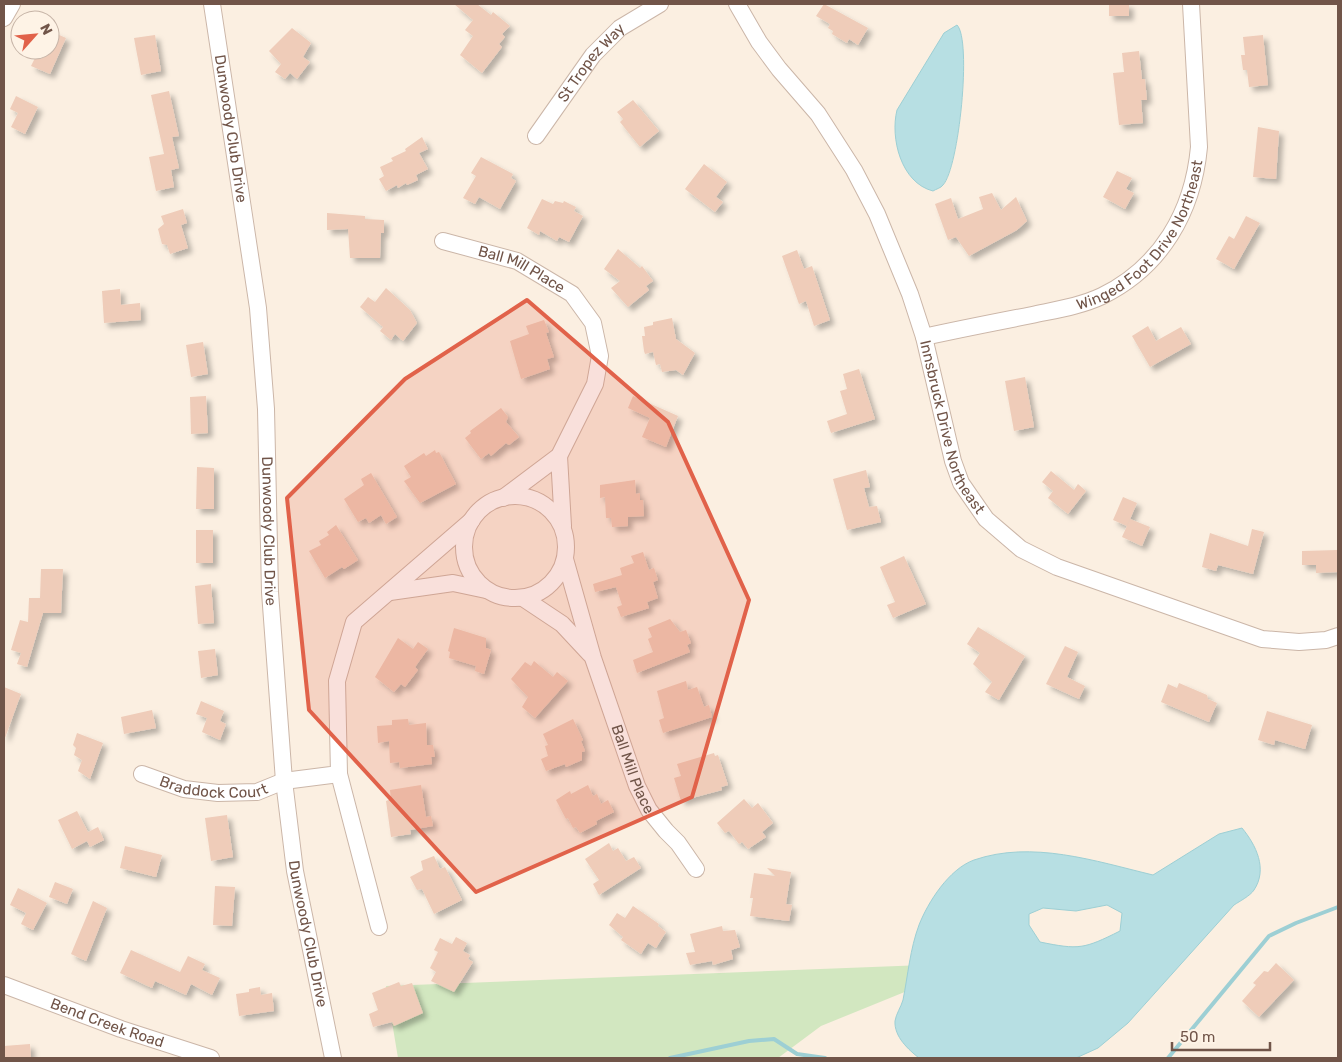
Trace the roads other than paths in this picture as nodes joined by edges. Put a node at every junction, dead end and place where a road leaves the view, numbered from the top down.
1 (12, 4) edge
2 (212, 4) edge
3 (660, 4) edge
4 (737, 4) edge
5 (1191, 4) edge
6 (4, 18) edge
7 (536, 136) dead end
8 (442, 241) dead end
9 (924, 337) junction
10 (559, 456) junction
11 (503, 498) junction
12 (472, 520) junction
13 (563, 526) junction
14 (565, 559) junction
15 (486, 590) junction
16 (390, 592) junction
17 (523, 598) junction
18 (1338, 636) edge
19 (593, 658) junction
20 (142, 774) dead end
21 (339, 774) junction
22 (284, 781) junction
23 (696, 869) dead end
24 (379, 928) dead end
25 (4, 985) edge
26 (211, 1058) edge
27 (333, 1058) edge

1 - 6 street
2 - 22 street, Dunwoody Club Drive
3 - 7 street, St Tropez Way
4 - 9 street, Innsbruck Drive Northeast
5 - 9 street, Winged Foot Drive Northeast
8 - 10 street, Ball Mill Place
9 - 18 street, Innsbruck Drive Northeast
10 - 11 street, Ball Mill Place
10 - 13 street, Ball Mill Place
11 - 12 street
11 - 13 street
12 - 15 street
12 - 16 street
13 - 14 street
14 - 17 street
14 - 19 street, Ball Mill Place
15 - 16 street
15 - 17 street
16 - 21 street
17 - 19 street, Ball Mill Place
19 - 23 street, Ball Mill Place
20 - 22 street, Braddock Court
21 - 22 street
21 - 24 street
22 - 27 street, Dunwoody Club Drive
25 - 26 street, Bend Creek Road

